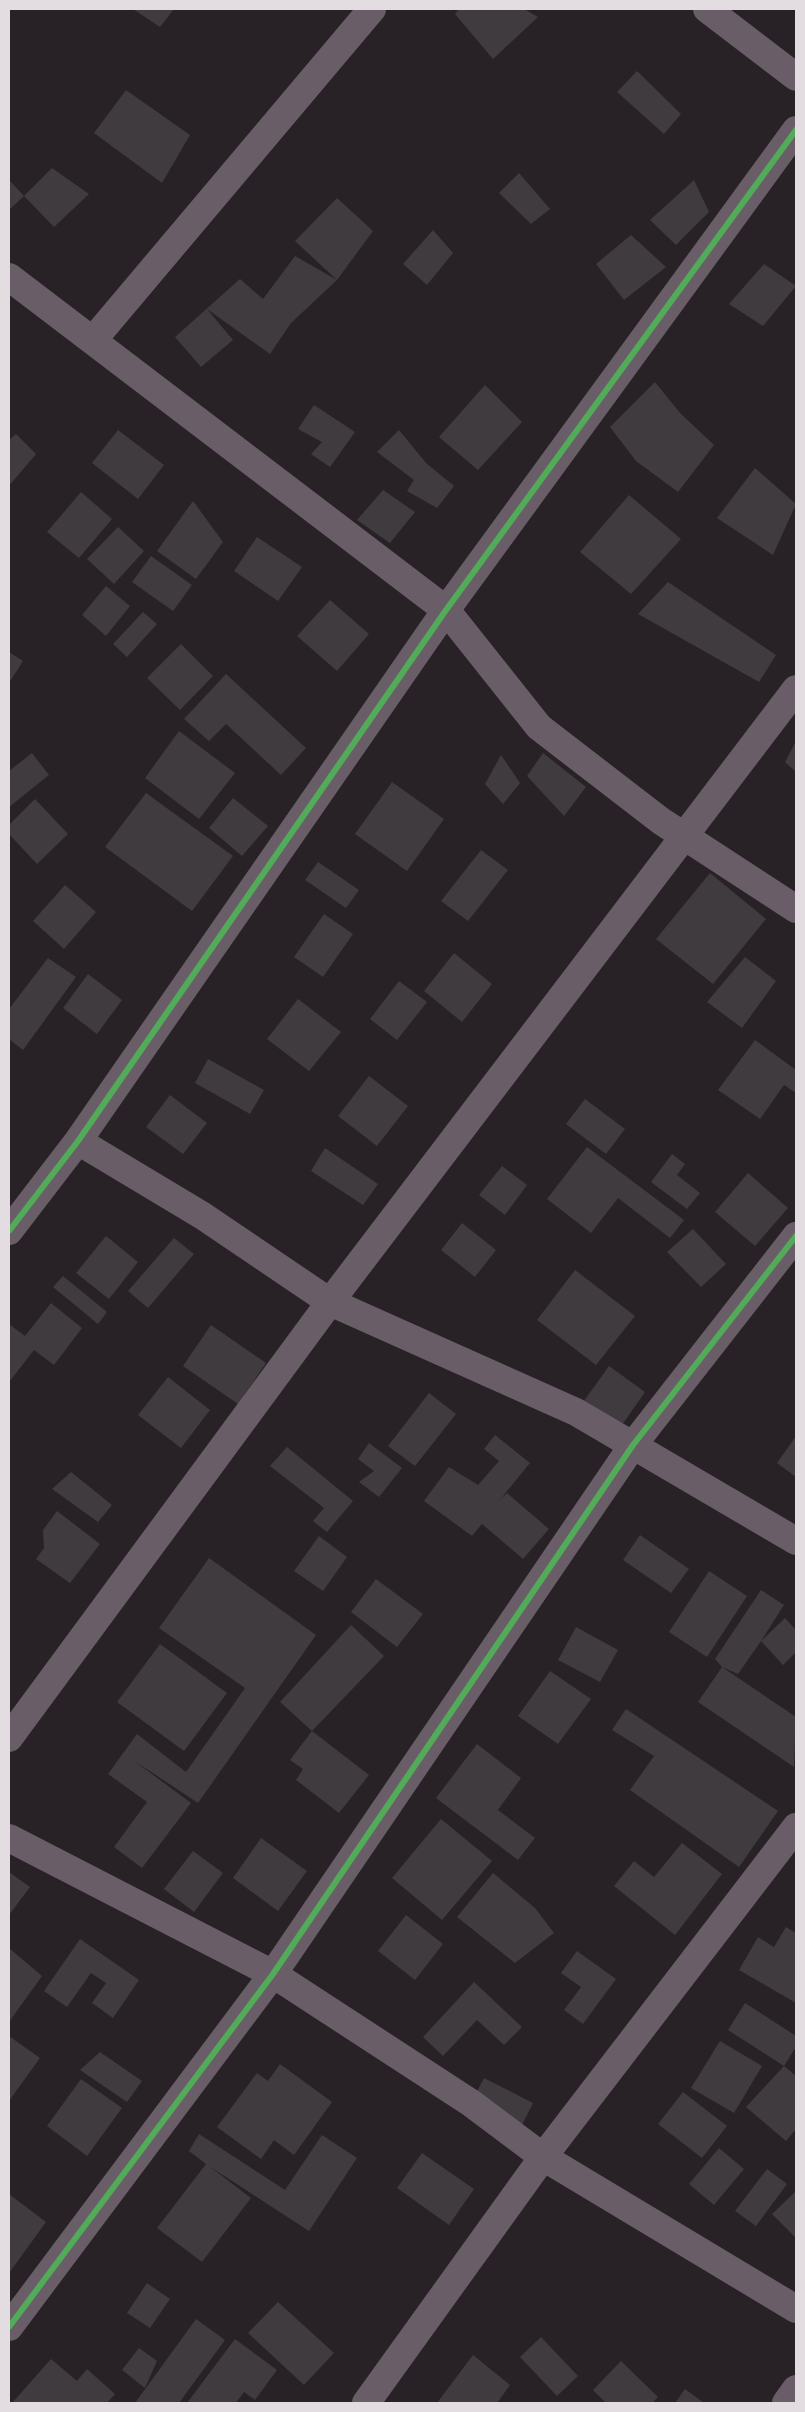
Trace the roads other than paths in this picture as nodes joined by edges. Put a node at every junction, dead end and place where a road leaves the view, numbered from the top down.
1 (372, 9) edge
2 (707, 9) edge
3 (796, 77) edge
4 (796, 130) edge
5 (9, 277) edge
6 (93, 340) junction
7 (446, 610) junction
8 (796, 689) edge
9 (685, 835) junction
10 (796, 909) edge
11 (78, 1141) junction
12 (9, 1230) edge
13 (796, 1236) edge
14 (330, 1302) junction
15 (633, 1445) junction
16 (796, 1541) edge
17 (9, 1738) edge
18 (796, 1827) edge
19 (9, 1838) edge
20 (273, 1974) junction
21 (543, 2157) junction
22 (796, 2310) edge
23 (9, 2327) edge
24 (796, 2389) edge
25 (366, 2403) edge
26 (786, 2403) edge

1 - 6 street
2 - 3 street
4 - 7 street
5 - 6 street
6 - 7 street
7 - 9 street
7 - 11 street
8 - 9 street
9 - 10 street
9 - 14 street
11 - 12 street
11 - 14 street
13 - 15 street
14 - 15 street
14 - 17 street
15 - 16 street
15 - 20 street
18 - 21 street
19 - 20 street
20 - 21 street
20 - 23 street
21 - 22 street
21 - 25 street
24 - 26 street

